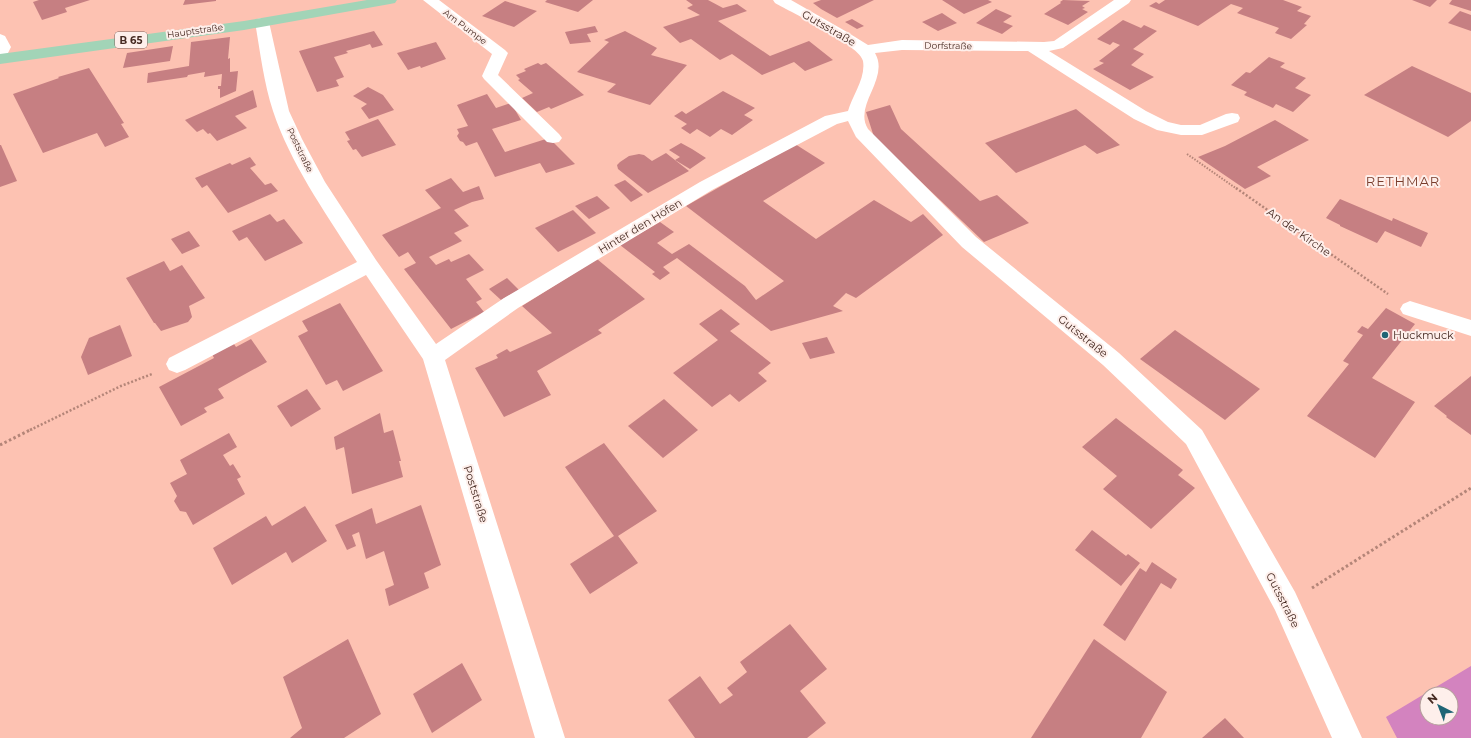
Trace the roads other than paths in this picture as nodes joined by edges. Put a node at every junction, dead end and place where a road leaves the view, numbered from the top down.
1 (390, 0) edge
2 (430, 0) edge
3 (780, 0) edge
4 (1124, 0) edge
5 (262, 22) junction
6 (0, 39) edge
7 (1032, 47) junction
8 (865, 50) junction
9 (0, 57) edge
10 (857, 116) junction
11 (1232, 118) dead end
12 (554, 138) dead end
13 (369, 265) junction
14 (1410, 309) road end
15 (1471, 328) edge
16 (433, 357) junction
17 (177, 364) road end
18 (550, 738) edge
19 (1347, 738) edge

1 - 5 main road, Hauptstraße / B 65
2 - 12 street, Am Pumpe
3 - 8 street, Gutsstraße
4 - 7 street, Dorfstraße
5 - 9 main road, Hauptstraße / B 65
5 - 13 street, Poststraße
6 - 9 street
7 - 8 street, Dorfstraße
7 - 11 street
8 - 10 street, Gutsstraße
10 - 16 street, Hinter den Höfen
10 - 19 street, Gutsstraße
13 - 16 street, Poststraße
13 - 17 street
14 - 15 street
16 - 18 street, Poststraße

